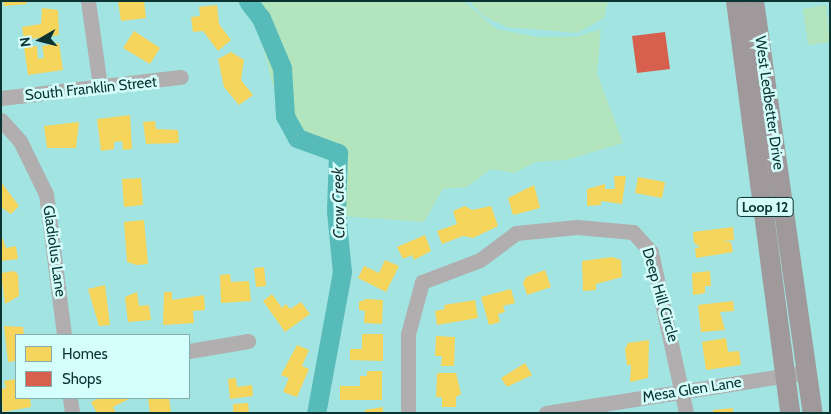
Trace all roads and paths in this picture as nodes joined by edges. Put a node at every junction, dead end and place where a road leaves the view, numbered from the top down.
1 (88, 1) edge
2 (736, 1) edge
3 (754, 1) edge
4 (742, 39) junction
5 (181, 77) dead end
6 (100, 86) junction
7 (767, 91) junction
8 (1, 98) edge
9 (1, 120) edge
10 (64, 334) edge
11 (248, 341) dead end
12 (190, 351) edge
13 (808, 372) junction
14 (788, 374) junction
15 (684, 393) junction
16 (70, 399) edge
17 (72, 413) edge
18 (408, 413) edge
19 (546, 413) edge
20 (686, 413) edge
21 (790, 413) edge
22 (813, 413) edge

1 - 6 street
2 - 4 main road, West Ledbetter Drive / Loop 12
3 - 7 main road, West Ledbetter Drive / Loop 12
4 - 7 main road
4 - 14 main road, West Ledbetter Drive / Loop 12
5 - 6 street, South Franklin Street
6 - 8 street, South Franklin Street
7 - 13 main road, West Ledbetter Drive / Loop 12
9 - 10 street, Gladiolus Lane
11 - 12 street
13 - 14 street, Mesa Glen Lane
13 - 22 main road, West Ledbetter Drive / Loop 12
14 - 15 street, Mesa Glen Lane
14 - 21 main road, West Ledbetter Drive / Loop 12
15 - 18 street, Deep Hill Circle
15 - 19 street, Mesa Glen Lane
15 - 20 street, Deep Hill Circle
16 - 17 street

